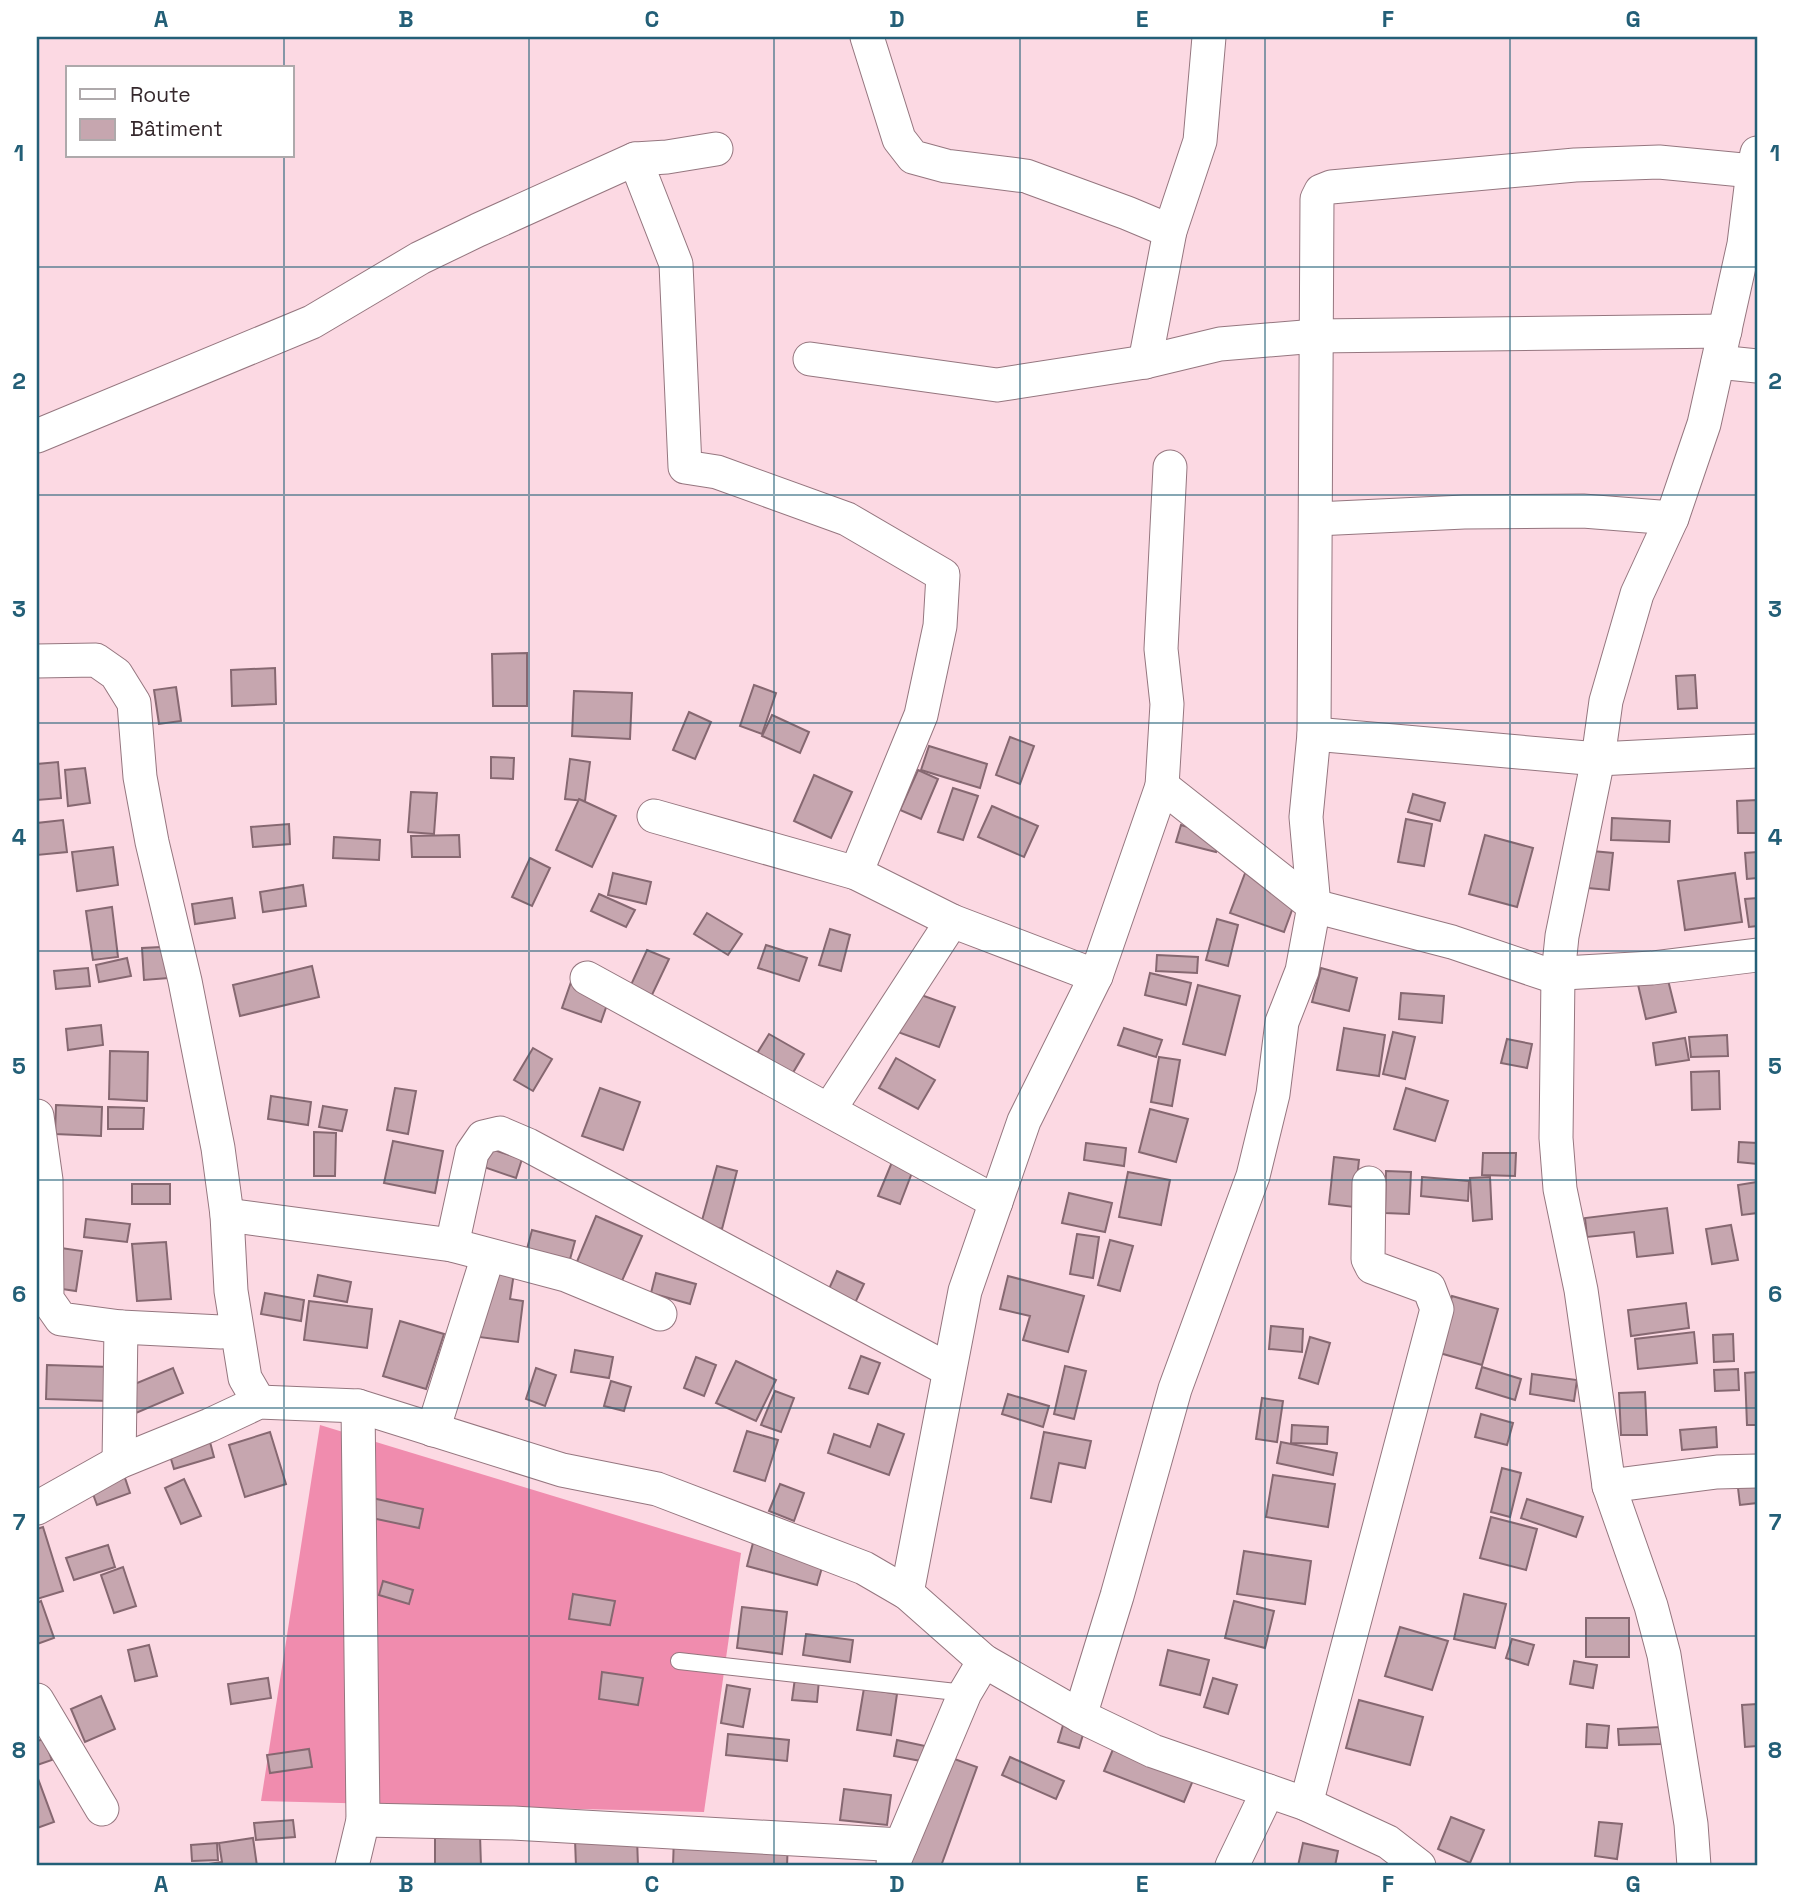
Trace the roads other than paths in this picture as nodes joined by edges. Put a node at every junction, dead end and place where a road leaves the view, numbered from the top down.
1 (867, 37) edge
2 (1209, 37) edge
3 (716, 149) dead end
4 (635, 159) junction
5 (1755, 162) edge
6 (1170, 231) junction
7 (1316, 336) junction
8 (1722, 347) junction
9 (810, 359) dead end
10 (1145, 362) junction
11 (1757, 366) edge
12 (37, 436) edge
13 (1170, 467) dead end
14 (1672, 518) junction
15 (1316, 519) junction
16 (37, 662) edge
17 (1314, 734) junction
18 (1757, 751) edge
19 (1598, 759) junction
20 (1162, 786) junction
21 (654, 816) dead end
22 (856, 873) junction
23 (1314, 906) junction
24 (952, 920) junction
25 (1757, 964) edge
26 (1096, 976) junction
27 (587, 978) dead end
28 (829, 1110) junction
29 (37, 1116) edge
30 (1369, 1183) dead end
31 (996, 1202) junction
32 (227, 1215) junction
33 (452, 1245) junction
34 (488, 1256) junction
35 (660, 1314) dead end
36 (236, 1326) junction
37 (121, 1327) junction
38 (949, 1370) junction
39 (259, 1402) junction
40 (358, 1406) junction
41 (433, 1430) junction
42 (119, 1461) junction
43 (1757, 1471) edge
44 (1609, 1486) junction
45 (37, 1508) edge
46 (906, 1592) junction
47 (679, 1661) dead end
48 (984, 1661) junction
49 (965, 1693) junction
50 (37, 1700) edge
51 (1080, 1716) junction
52 (1268, 1791) junction
53 (1306, 1804) junction
54 (102, 1809) dead end
55 (363, 1821) junction
56 (896, 1855) edge
57 (352, 1866) edge
58 (1232, 1866) edge
59 (1419, 1866) edge
60 (1694, 1866) edge

1 - 6 street
2 - 6 street
3 - 4 street
4 - 12 street
4 - 22 street
5 - 7 street
5 - 8 street
6 - 10 street
7 - 8 street
7 - 10 street
7 - 15 street
8 - 11 street
8 - 14 street
9 - 10 street
13 - 20 street
14 - 15 street
14 - 19 street
15 - 17 street
16 - 32 street
17 - 19 street
17 - 23 street
18 - 19 street
19 - 44 street
20 - 23 street
20 - 26 street
21 - 22 street
22 - 24 street
23 - 25 street
23 - 51 street
24 - 26 street
24 - 28 street
26 - 31 street
27 - 28 street
28 - 31 street
29 - 37 street
30 - 53 street
31 - 38 street
32 - 33 street
32 - 36 street
33 - 34 street
33 - 38 street
34 - 35 street
34 - 41 street
36 - 37 street
36 - 39 street
37 - 42 street
38 - 46 street
39 - 40 street
39 - 42 street
40 - 41 street
40 - 55 street
41 - 46 street
42 - 45 street
43 - 44 street
44 - 60 street
46 - 48 street
47 - 49 lane
48 - 49 street
48 - 51 street
49 - 56 street
50 - 54 street
51 - 52 street
52 - 53 street
52 - 58 street
53 - 59 street
55 - 56 street
55 - 57 street

